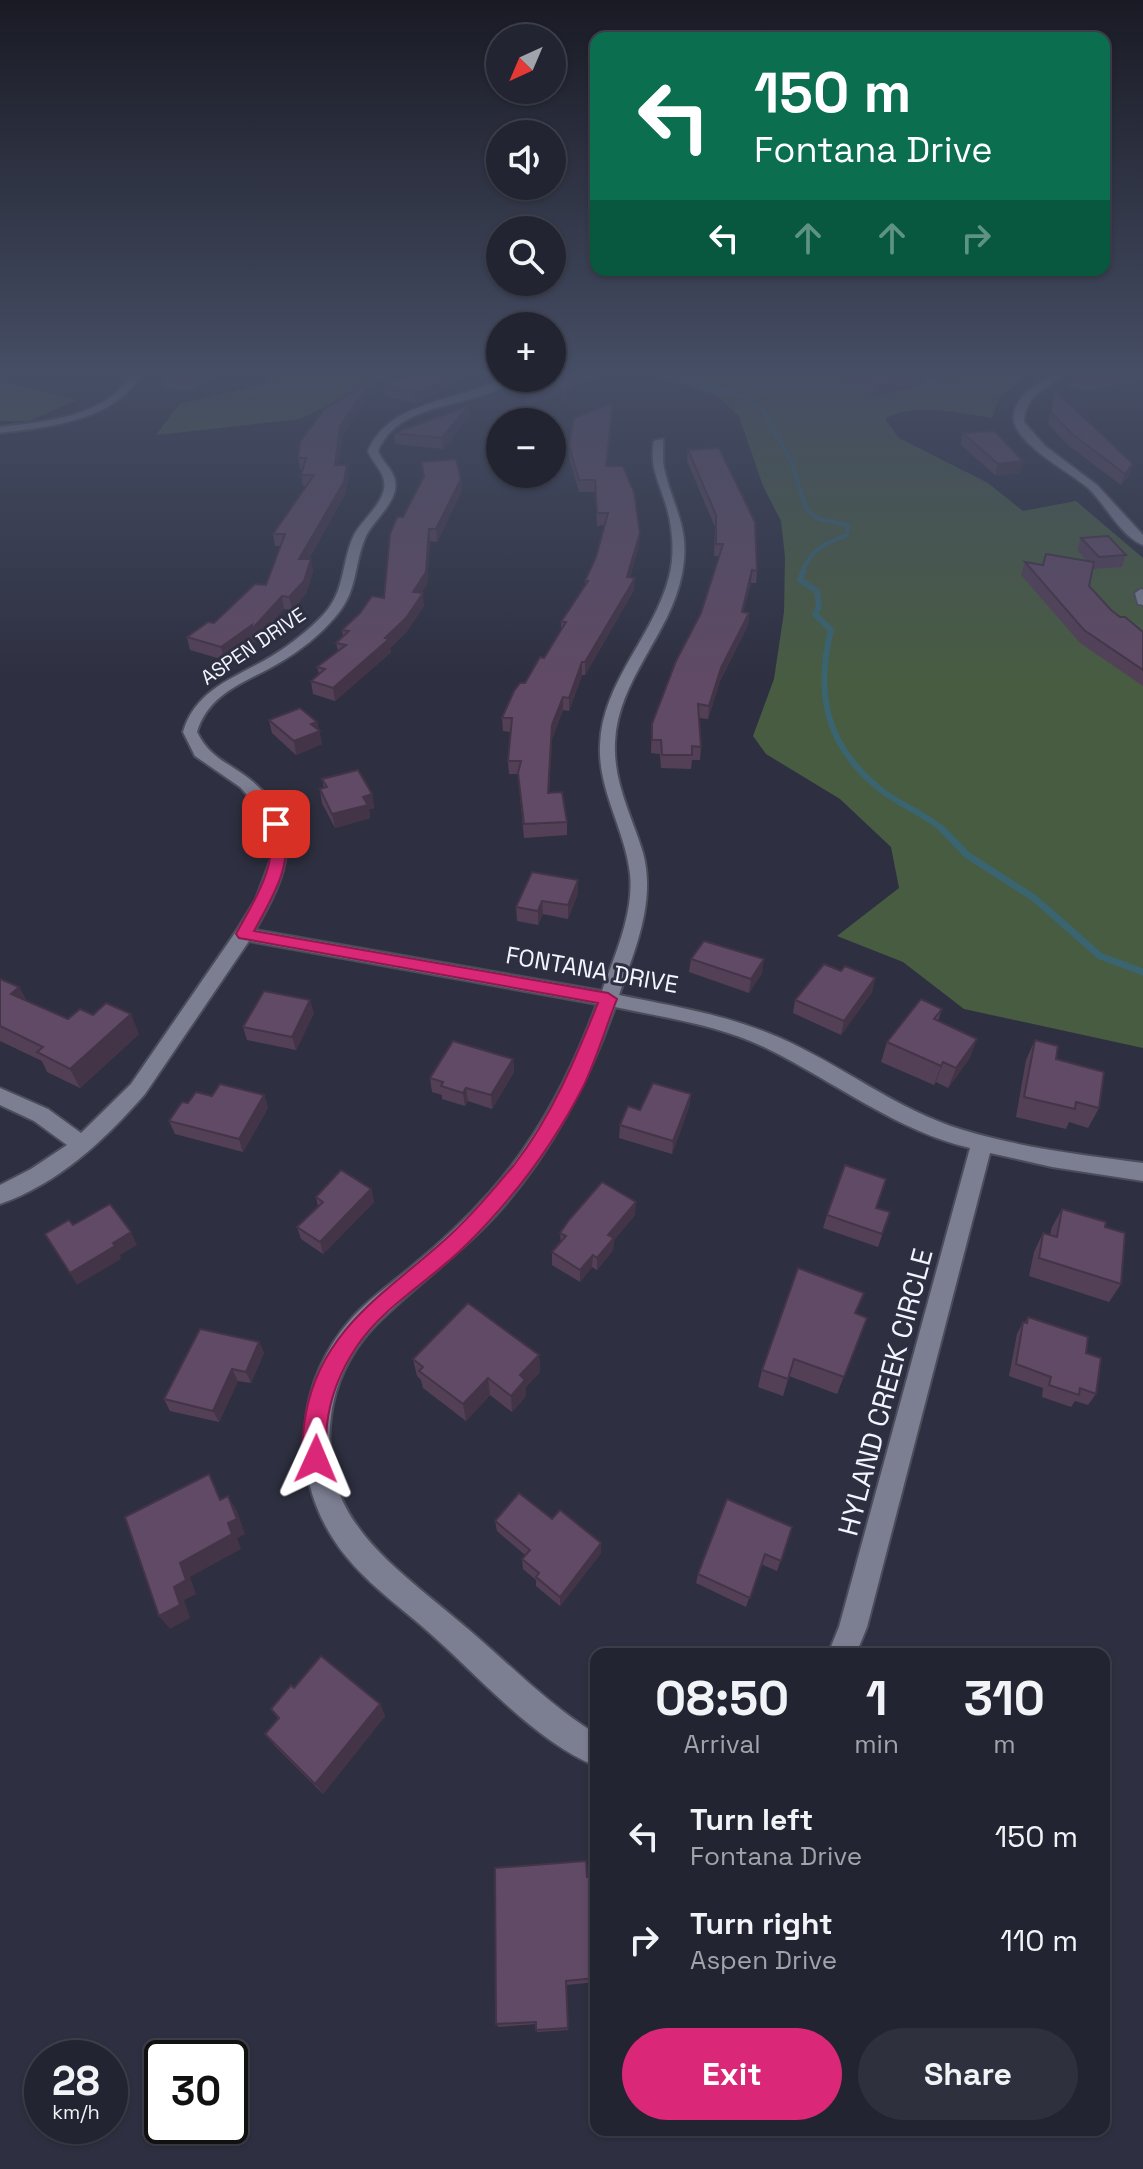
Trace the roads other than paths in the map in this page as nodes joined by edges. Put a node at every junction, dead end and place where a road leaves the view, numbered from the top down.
1 (388, 476) edge
2 (659, 476) edge
3 (1079, 476) edge
4 (1143, 541) edge
5 (244, 934) junction
6 (608, 999) junction
7 (0, 1096) edge
8 (982, 1144) junction
9 (82, 1145) junction
10 (1143, 1172) edge
11 (0, 1195) edge
12 (844, 1648) edge
13 (590, 1747) edge

1 - 5 street, ASPEN DRIVE
2 - 6 street
3 - 4 street
5 - 6 street, FONTANA DRIVE
5 - 9 street, ASPEN DRIVE
6 - 8 street, FONTANA DRIVE
6 - 13 street
7 - 9 street
8 - 10 street, FONTANA DRIVE
8 - 12 street, HYLAND CREEK CIRCLE
9 - 11 street, ASPEN DRIVE

